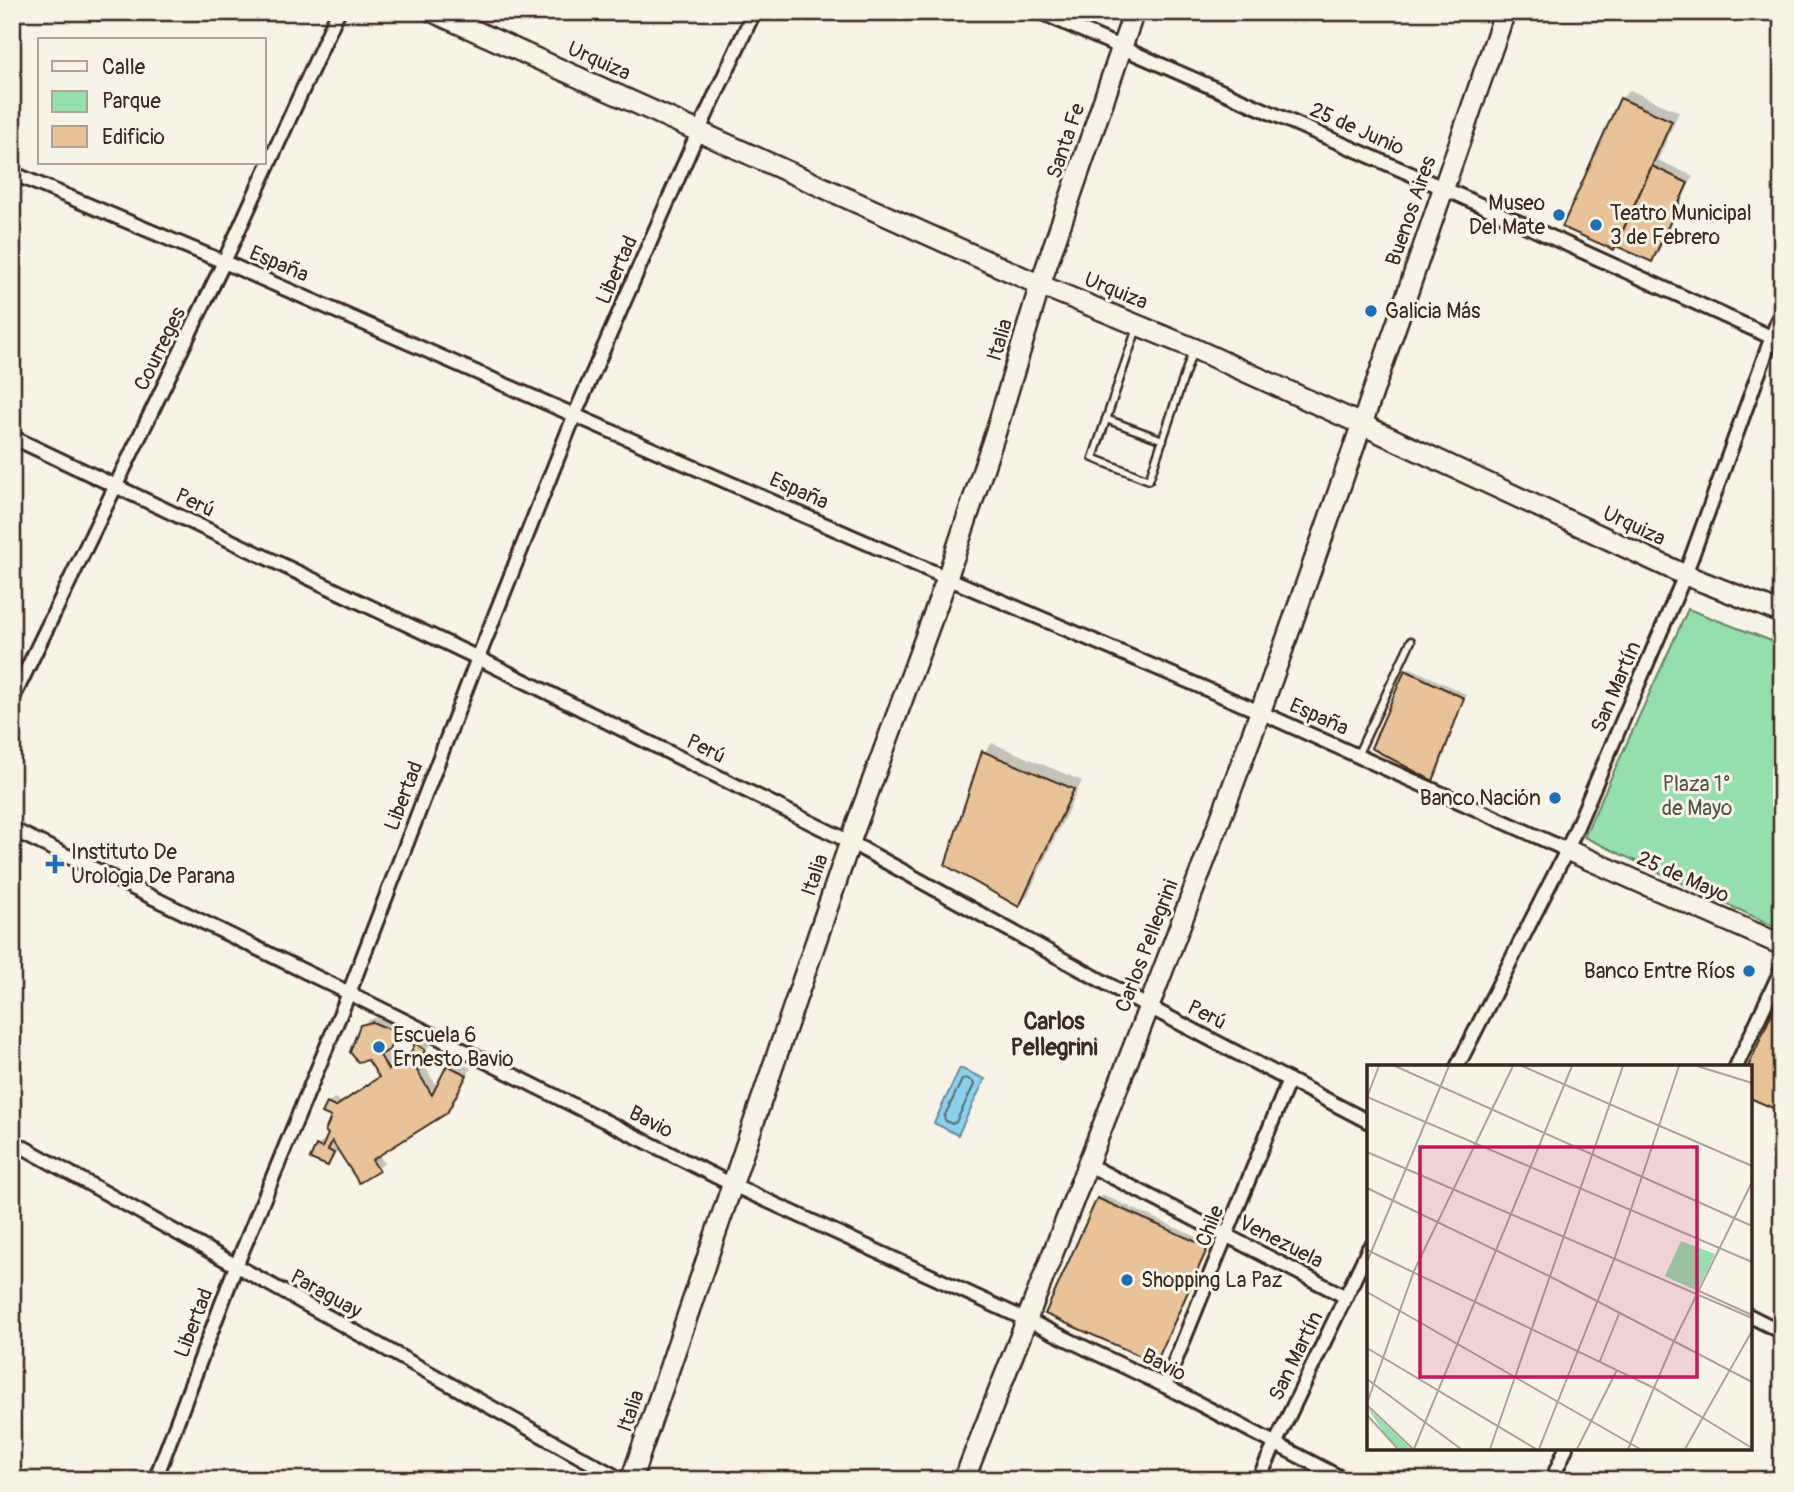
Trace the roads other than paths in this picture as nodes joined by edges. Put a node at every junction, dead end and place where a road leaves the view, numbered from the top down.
1 (338, 12) edge
2 (433, 12) edge
3 (754, 12) edge
4 (1040, 12) edge
5 (1134, 12) edge
6 (1505, 12) edge
7 (1122, 47) junction
8 (699, 130) junction
9 (12, 173) edge
10 (1443, 188) junction
11 (224, 262) junction
12 (1040, 285) junction
13 (1782, 309) edge
14 (1138, 325) junction
15 (1777, 340) edge
16 (1193, 348) junction
17 (575, 414) junction
18 (1106, 419) junction
19 (1363, 425) junction
20 (12, 437) edge
21 (1163, 440) junction
22 (115, 487) junction
23 (1685, 575) junction
24 (947, 578) junction
25 (1782, 613) edge
26 (1411, 641) dead end
27 (478, 658) junction
28 (12, 700) edge
29 (1260, 712) junction
30 (1357, 756) junction
31 (12, 829) edge
32 (850, 842) junction
33 (1567, 850) junction
34 (1782, 945) edge
35 (1782, 968) edge
36 (349, 993) junction
37 (1149, 1007) junction
38 (1458, 1065) edge
39 (1737, 1065) edge
40 (1289, 1080) junction
41 (1367, 1121) edge
42 (12, 1141) edge
43 (1087, 1164) junction
44 (733, 1185) junction
45 (1227, 1236) junction
46 (1367, 1252) edge
47 (236, 1266) junction
48 (1346, 1297) junction
49 (1752, 1316) edge
50 (1027, 1320) junction
51 (1782, 1332) edge
52 (1165, 1387) junction
53 (1275, 1445) junction
54 (1565, 1450) edge
55 (155, 1480) edge
56 (622, 1480) edge
57 (631, 1480) edge
58 (964, 1480) edge
59 (1258, 1480) edge
60 (1345, 1480) edge
61 (1552, 1480) edge

1 - 11 street, Courreges
2 - 8 street, Urquiza
3 - 8 street, Libertad
4 - 7 street, 25 de Junio
5 - 7 street, Santa Fe
6 - 10 street, Buenos Aires
7 - 10 street, 25 de Junio
7 - 12 street, Santa Fe
8 - 12 street, Urquiza
8 - 17 street, Libertad
9 - 11 street, España
10 - 15 street, 25 de Junio
10 - 19 street, Buenos Aires
11 - 17 street, España
11 - 22 street, Courreges
12 - 14 street, Urquiza
12 - 24 street, Italia
13 - 15 street, San Martín
14 - 16 street, Urquiza
14 - 18 lane
15 - 23 street, San Martín
16 - 19 street, Urquiza
16 - 21 lane
17 - 24 street, España
17 - 27 street, Libertad
18 - 21 lane
18 - 21 lane
19 - 23 street, Urquiza
19 - 29 street, Carlos Pellegrini
20 - 22 street, Perú
22 - 27 street, Perú
22 - 28 street, Courreges
23 - 25 street, Urquiza
23 - 33 street, San Martín
24 - 29 street, España
24 - 32 street, Italia
26 - 30 lane
27 - 32 street, Perú
27 - 36 street, Libertad
29 - 30 street, España
29 - 37 street, Carlos Pellegrini
30 - 33 street, España
31 - 36 street, Bavio
32 - 37 street, Perú
32 - 44 street, Italia
33 - 34 street, 25 de Mayo
33 - 38 street, San Martín
35 - 39 street
36 - 44 street, Bavio
36 - 47 street, Libertad
37 - 40 street, Perú
37 - 43 street, Carlos Pellegrini
40 - 41 street, Perú
40 - 45 street, Chile
42 - 47 street, Paraguay
43 - 45 street, Venezuela
43 - 50 street, Carlos Pellegrini
44 - 50 street, Bavio
44 - 57 street, Italia
45 - 48 street, Venezuela
45 - 52 street, Chile
46 - 48 street, San Martín
47 - 55 street, Libertad
47 - 56 street, Paraguay
48 - 53 street, San Martín
49 - 51 street
50 - 52 street, Bavio
50 - 58 street, Carlos Pellegrini
52 - 53 street, Bavio
53 - 59 street, San Martín
53 - 60 street, Bavio
54 - 61 street

